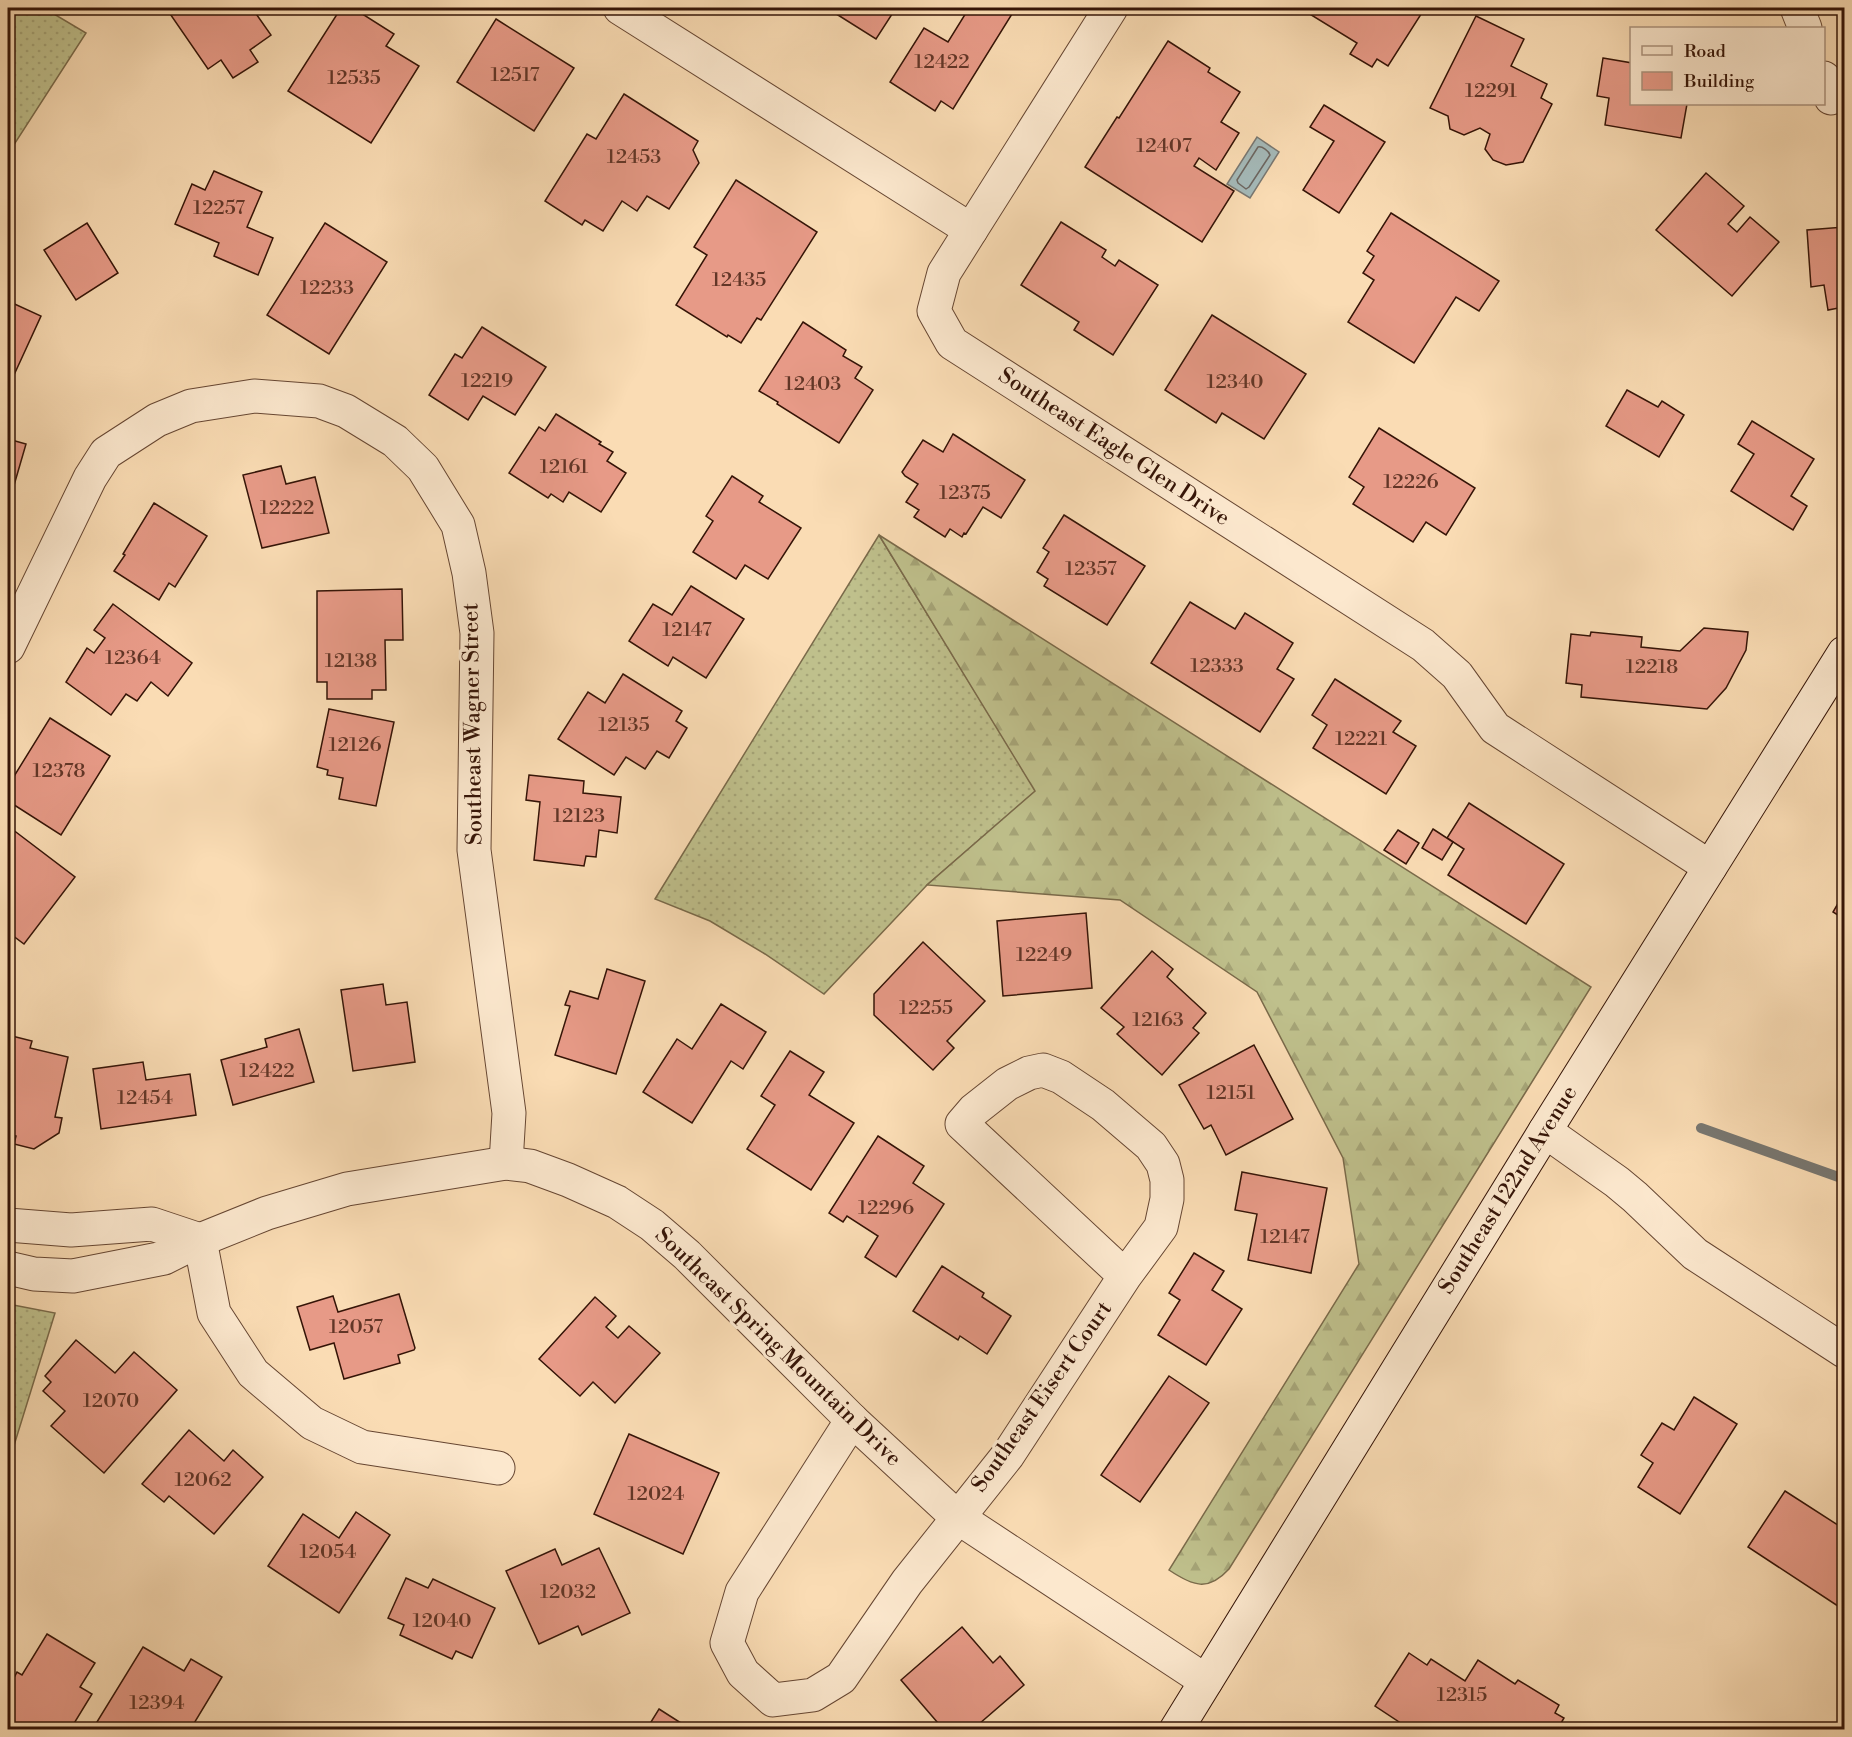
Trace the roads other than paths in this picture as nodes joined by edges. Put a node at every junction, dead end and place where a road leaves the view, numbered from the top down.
1 (620, 8) edge
2 (1111, 8) edge
3 (1797, 8) edge
4 (1805, 27) edge
5 (971, 230) junction
6 (8, 647) edge
7 (1845, 653) edge
8 (1710, 867) junction
9 (1545, 1131) junction
10 (506, 1163) junction
11 (8, 1225) edge
12 (200, 1240) junction
13 (8, 1268) edge
14 (1125, 1276) junction
15 (1845, 1351) edge
16 (852, 1420) junction
17 (498, 1468) dead end
18 (957, 1516) junction
19 (1206, 1681) junction
20 (1176, 1730) edge

1 - 5 street
2 - 5 street, Southeast Eagle Glen Drive
3 - 4 street
5 - 8 street, Southeast Eagle Glen Drive
6 - 10 street, Southeast Wagner Street
7 - 8 street, Southeast 122nd Avenue
8 - 9 street, Southeast 122nd Avenue
9 - 15 street
9 - 19 street, Southeast 122nd Avenue
10 - 12 street, Southeast Spring Mountain Drive
10 - 16 street, Southeast Spring Mountain Drive
11 - 12 street
12 - 13 street, Southeast Spring Mountain Drive
12 - 17 street
14 - 14 street, Southeast Eisert Court
14 - 18 street, Southeast Eisert Court
16 - 18 street, Southeast Spring Mountain Drive
16 - 18 street, Southeast Eisert Court
18 - 19 street, Southeast Spring Mountain Drive
19 - 20 street, Southeast 122nd Avenue

